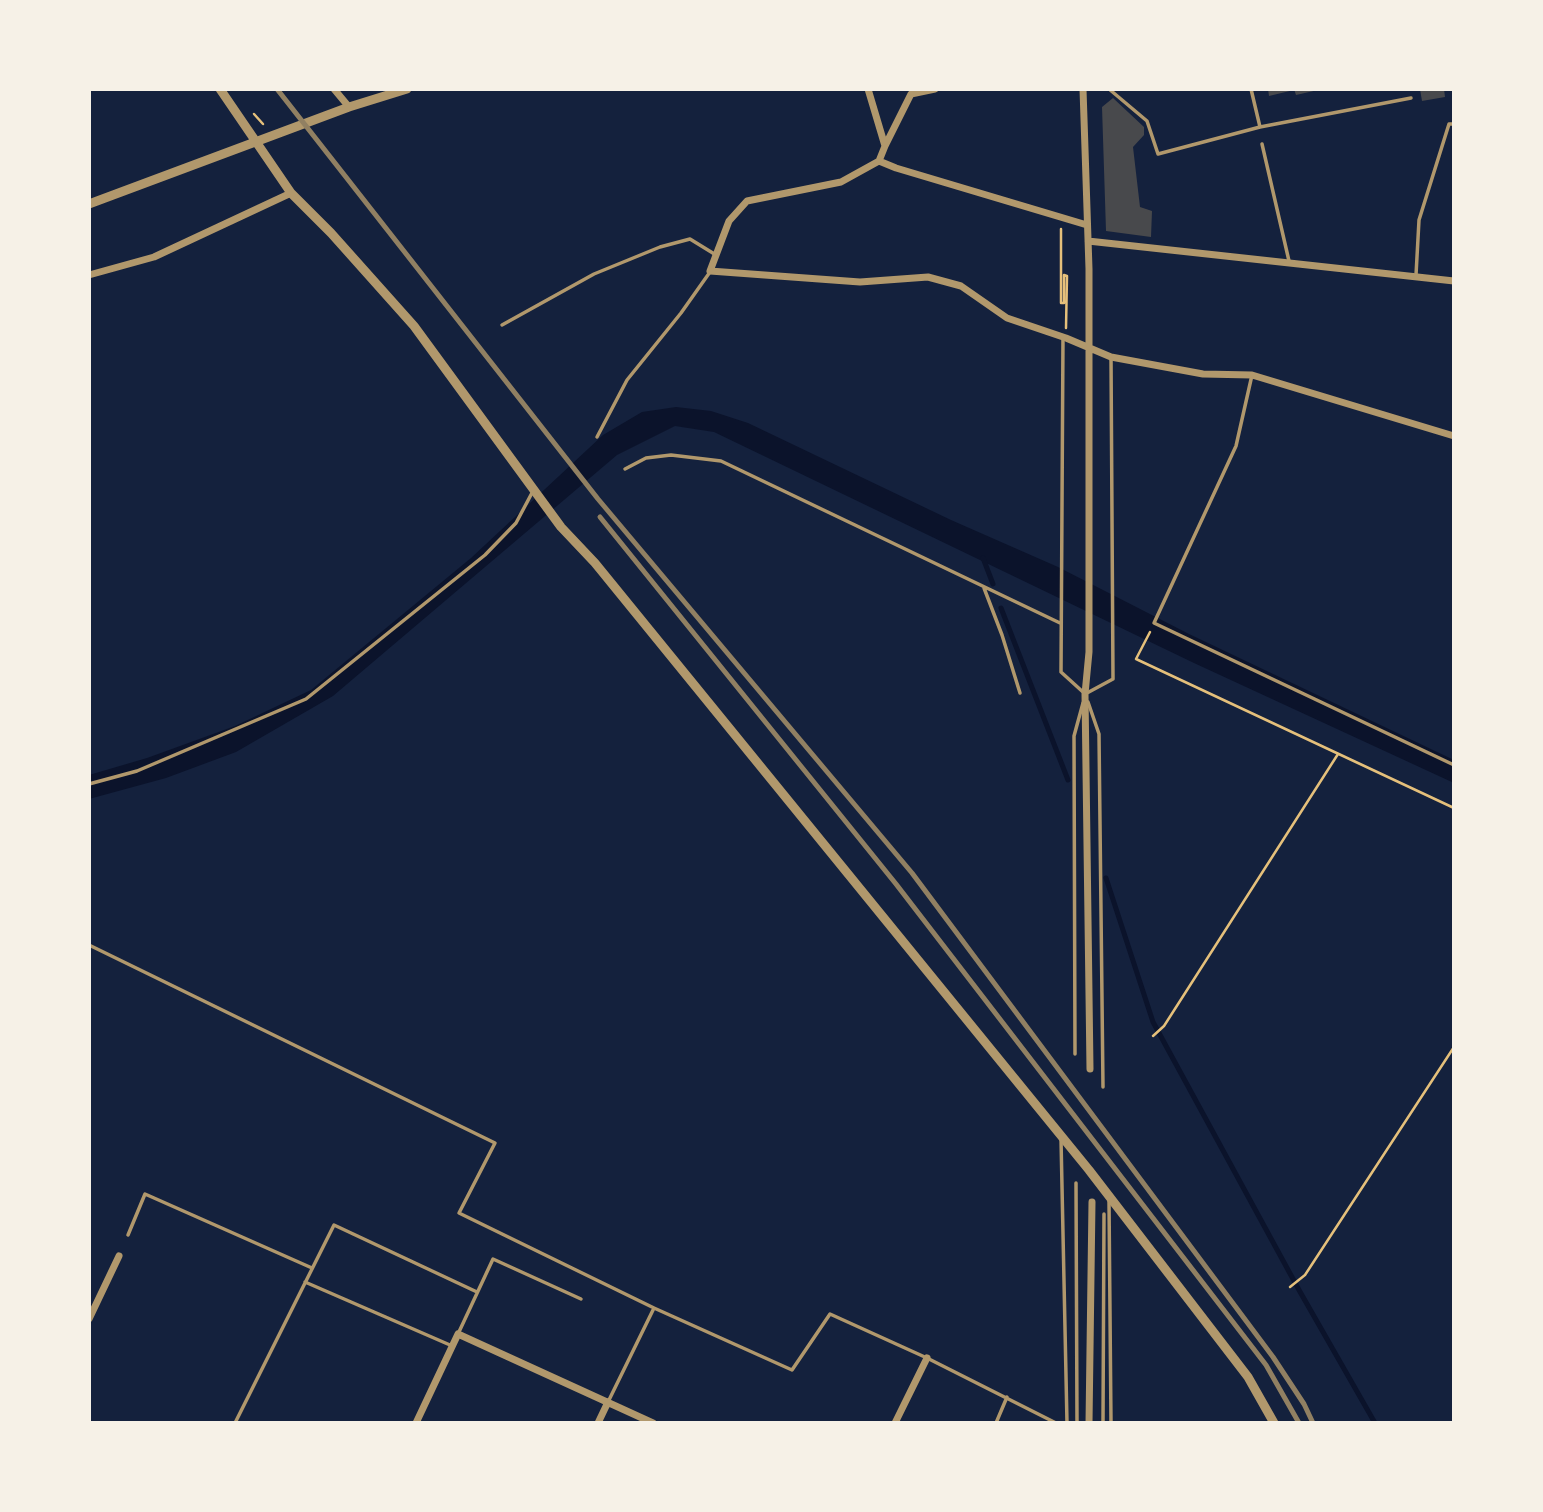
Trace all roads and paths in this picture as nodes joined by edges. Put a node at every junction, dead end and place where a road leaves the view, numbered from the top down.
1 (220, 89) edge
2 (334, 89) edge
3 (407, 89) edge
4 (867, 89) edge
5 (935, 89) edge
6 (1083, 89) edge
7 (1110, 89) edge
8 (1251, 89) edge
9 (1411, 98) dead end
10 (349, 107) junction
11 (1454, 124) edge
12 (1260, 127) junction
13 (1262, 144) dead end
14 (885, 146) junction
15 (879, 161) junction
16 (291, 193) junction
17 (89, 204) edge
18 (1061, 218) junction
19 (1087, 225) junction
20 (1088, 242) junction
21 (716, 255) junction
22 (1290, 263) junction
23 (710, 271) junction
24 (89, 275) edge
25 (1416, 277) junction
26 (1454, 281) edge
27 (502, 325) dead end
28 (1064, 337) junction
29 (1111, 357) junction
30 (1252, 375) junction
31 (1454, 436) edge
32 (597, 437) dead end
33 (625, 468) dead end
34 (534, 489) junction
35 (983, 586) junction
36 (1060, 622) junction
37 (1151, 630) dead end
38 (1020, 693) dead end
39 (1085, 694) junction
40 (1338, 754) junction
41 (1454, 765) edge
42 (89, 784) edge
43 (1454, 808) edge
44 (89, 945) edge
45 (1153, 1036) dead end
46 (1454, 1047) edge
47 (1075, 1054) dead end
48 (1090, 1069) dead end
49 (1103, 1087) dead end
50 (1061, 1137) junction
51 (1076, 1183) dead end
52 (1107, 1195) junction
53 (1092, 1202) dead end
54 (1104, 1214) dead end
55 (128, 1235) dead end
56 (119, 1256) dead end
57 (312, 1268) junction
58 (305, 1282) junction
59 (1290, 1287) dead end
60 (477, 1292) junction
61 (581, 1299) dead end
62 (654, 1308) junction
63 (89, 1319) edge
64 (458, 1334) junction
65 (452, 1346) junction
66 (927, 1358) junction
67 (1007, 1397) junction
68 (608, 1402) junction
69 (235, 1423) edge
70 (416, 1423) edge
71 (598, 1423) edge
72 (653, 1423) edge
73 (895, 1423) edge
74 (996, 1423) edge
75 (1056, 1423) edge
76 (1068, 1423) edge
77 (1077, 1423) edge
78 (1089, 1423) edge
79 (1103, 1423) edge
80 (1111, 1423) edge
81 (1274, 1423) edge

1 - 16 street
2 - 10 street
3 - 10 street
4 - 14 street
5 - 14 street
6 - 19 street
7 - 12 lane
8 - 12 lane
9 - 12 lane
10 - 17 street
11 - 25 lane
13 - 22 lane
14 - 15 street
15 - 18 street
15 - 21 street
16 - 24 street
16 - 34 street
18 - 19 street
18 - 28 path
19 - 20 street
20 - 22 street
20 - 39 street
21 - 23 street
21 - 27 lane
22 - 25 street
23 - 28 street
23 - 32 lane
25 - 26 street
28 - 29 street
28 - 36 lane
29 - 30 street
29 - 39 lane
30 - 31 street
30 - 41 lane
33 - 35 lane
34 - 42 lane
34 - 50 street
35 - 36 lane
35 - 38 lane
36 - 39 lane
37 - 40 path
39 - 47 lane
39 - 48 street
39 - 49 lane
40 - 43 path
40 - 45 path
44 - 62 lane
46 - 59 path
50 - 52 street
50 - 76 lane
51 - 77 lane
52 - 80 lane
52 - 81 street
53 - 78 street
54 - 79 lane
55 - 57 lane
56 - 63 street
57 - 58 lane
57 - 60 lane
58 - 65 lane
58 - 69 lane
60 - 61 lane
60 - 64 lane
62 - 66 lane
62 - 68 lane
64 - 65 street
64 - 68 street
65 - 70 street
66 - 67 lane
66 - 73 street
67 - 74 lane
67 - 75 lane
68 - 71 street
68 - 72 street

